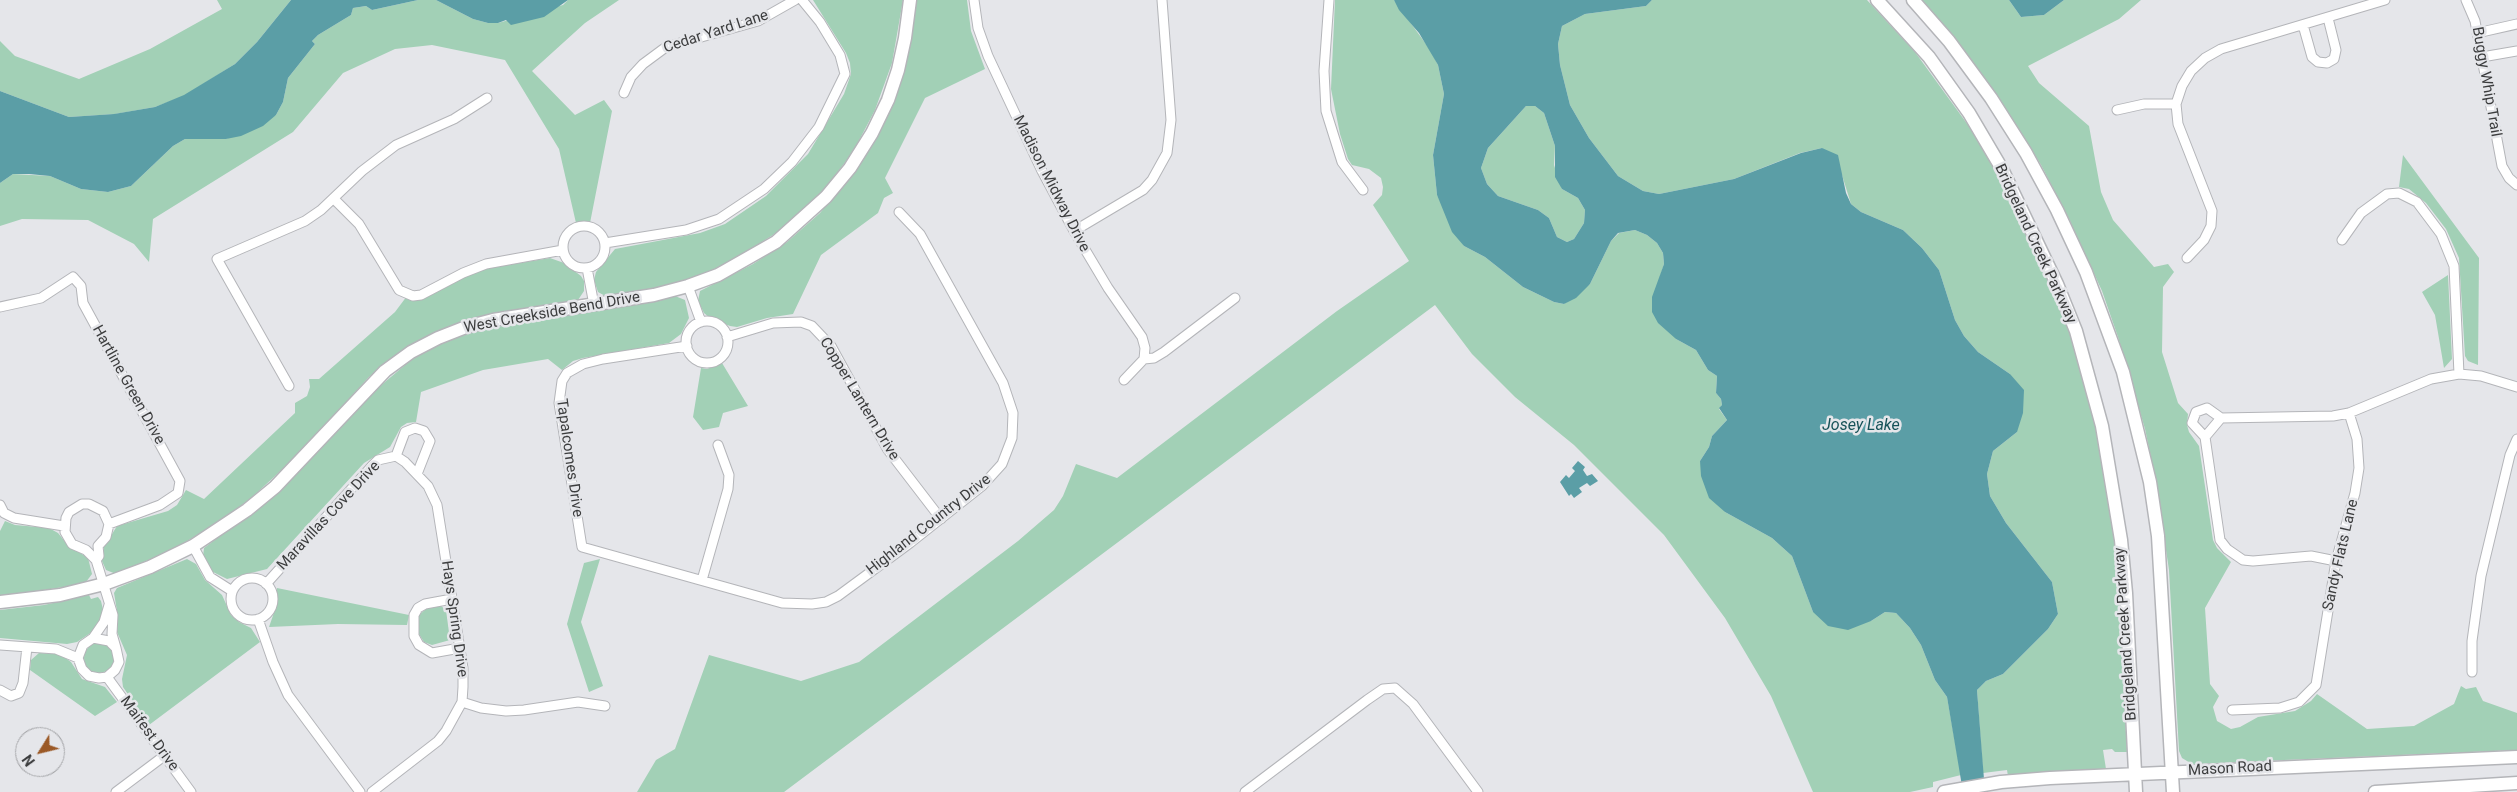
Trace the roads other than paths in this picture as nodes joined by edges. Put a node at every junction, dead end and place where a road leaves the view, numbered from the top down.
1 (795, 0) edge
2 (802, 0) edge
3 (910, 0) edge
4 (974, 0) edge
5 (1162, 0) edge
6 (1329, 0) edge
7 (1877, 0) edge
8 (1913, 0) edge
9 (2385, 0) edge
10 (2466, 0) edge
11 (2328, 18) junction
12 (2517, 24) edge
13 (2303, 25) junction
14 (2478, 33) junction
15 (2517, 51) edge
16 (2482, 57) junction
17 (624, 93) dead end
18 (486, 98) dead end
19 (2176, 104) junction
20 (2117, 110) dead end
21 (2517, 185) edge
22 (1363, 190) dead end
23 (334, 199) junction
24 (899, 212) dead end
25 (1074, 231) junction
26 (2342, 240) dead end
27 (605, 243) junction
28 (563, 250) junction
29 (2187, 258) dead end
30 (587, 268) junction
31 (688, 286) junction
32 (1235, 298) dead end
33 (594, 304) junction
34 (0, 307) edge
35 (701, 322) junction
36 (727, 337) junction
37 (686, 346) junction
38 (1144, 359) junction
39 (2459, 374) junction
40 (1124, 380) dead end
41 (289, 386) dead end
42 (2517, 387) edge
43 (2349, 413) junction
44 (2221, 418) junction
45 (2205, 437) junction
46 (2517, 439) edge
47 (718, 445) dead end
48 (396, 456) junction
49 (417, 474) junction
50 (0, 505) edge
51 (941, 519) junction
52 (109, 524) junction
53 (64, 526) junction
54 (193, 546) junction
55 (582, 547) joint
56 (96, 560) junction
57 (2336, 561) junction
58 (702, 580) junction
59 (104, 584) junction
60 (266, 584) junction
61 (232, 591) junction
62 (452, 599) junction
63 (0, 602) edge
64 (109, 605) junction
65 (258, 619) junction
66 (93, 638) junction
67 (0, 645) edge
68 (27, 647) junction
69 (116, 648) junction
70 (460, 648) junction
71 (78, 658) junction
72 (2472, 672) dead end
73 (107, 676) junction
74 (0, 690) edge
75 (462, 702) junction
76 (605, 706) dead end
77 (2232, 710) dead end
78 (164, 756) junction
79 (2517, 757) edge
80 (2172, 772) junction
81 (2134, 774) junction
82 (2517, 783) edge
83 (116, 792) edge
84 (191, 792) edge
85 (360, 792) edge
86 (372, 792) edge
87 (1245, 792) edge
88 (1478, 792) edge
89 (1944, 792) edge
90 (2136, 792) edge
91 (2174, 792) edge
92 (2375, 792) edge

1 - 17 street, Cedar Yard Lane
2 - 27 street
3 - 31 main road, West Creekside Bend Drive
4 - 25 street, Madison Midway Drive
5 - 25 street
6 - 22 street
7 - 81 main road, Bridgeland Creek Parkway
8 - 80 main road, Bridgeland Creek Parkway
9 - 11 street
10 - 14 street, Buggy Whip Trail
11 - 13 street
11 - 13 street
12 - 14 street
13 - 19 street
14 - 16 street, Buggy Whip Trail
15 - 16 street
16 - 21 street, Buggy Whip Trail
18 - 23 street
19 - 20 street
19 - 29 street
23 - 28 street
23 - 41 street
24 - 51 street, Highland Country Drive
25 - 38 street, Madison Midway Drive
26 - 39 street
27 - 28 street
27 - 30 street
28 - 30 street
30 - 33 street
31 - 33 main road, West Creekside Bend Drive
31 - 35 street
32 - 38 street
33 - 54 main road, West Creekside Bend Drive
34 - 52 street, Hartline Green Drive
35 - 36 street
35 - 37 street
36 - 37 street
36 - 51 street, Copper Lantern Drive
37 - 55 street, Tapalcomes Drive
38 - 40 street
39 - 42 street
39 - 43 street
43 - 44 street
43 - 57 street, Sandy Flats Lane
44 - 45 street
44 - 45 street
45 - 57 street
46 - 72 street
47 - 58 street
48 - 49 street, Hays Spring Drive
48 - 49 street
48 - 60 street, Maravillas Cove Drive
49 - 62 street, Hays Spring Drive
50 - 53 street
51 - 58 street, Highland Country Drive
52 - 53 street
52 - 56 street
53 - 56 street
54 - 59 main road, West Creekside Bend Drive
54 - 61 street
55 - 58 street, Highland Country Drive
56 - 59 street
57 - 77 street, Sandy Flats Lane
59 - 63 main road, West Creekside Bend Drive
59 - 64 street
60 - 61 street
60 - 65 street
61 - 65 street
62 - 70 street, Hays Spring Drive
62 - 70 street
64 - 66 street
64 - 69 street
65 - 85 street
66 - 69 street
66 - 71 street
67 - 68 street
68 - 71 street
68 - 74 street
69 - 73 street
70 - 75 street, Hays Spring Drive
71 - 73 street
73 - 78 street, Maifest Drive
75 - 76 street
75 - 86 street, Hays Spring Drive
78 - 83 street
78 - 84 street, Maifest Drive
79 - 80 main road, Mason Road
80 - 81 main road, Mason Road
80 - 91 main road, Bridgeland Creek Parkway
81 - 89 main road, Mason Road
81 - 90 main road, Bridgeland Creek Parkway
82 - 92 main road
87 - 88 street

